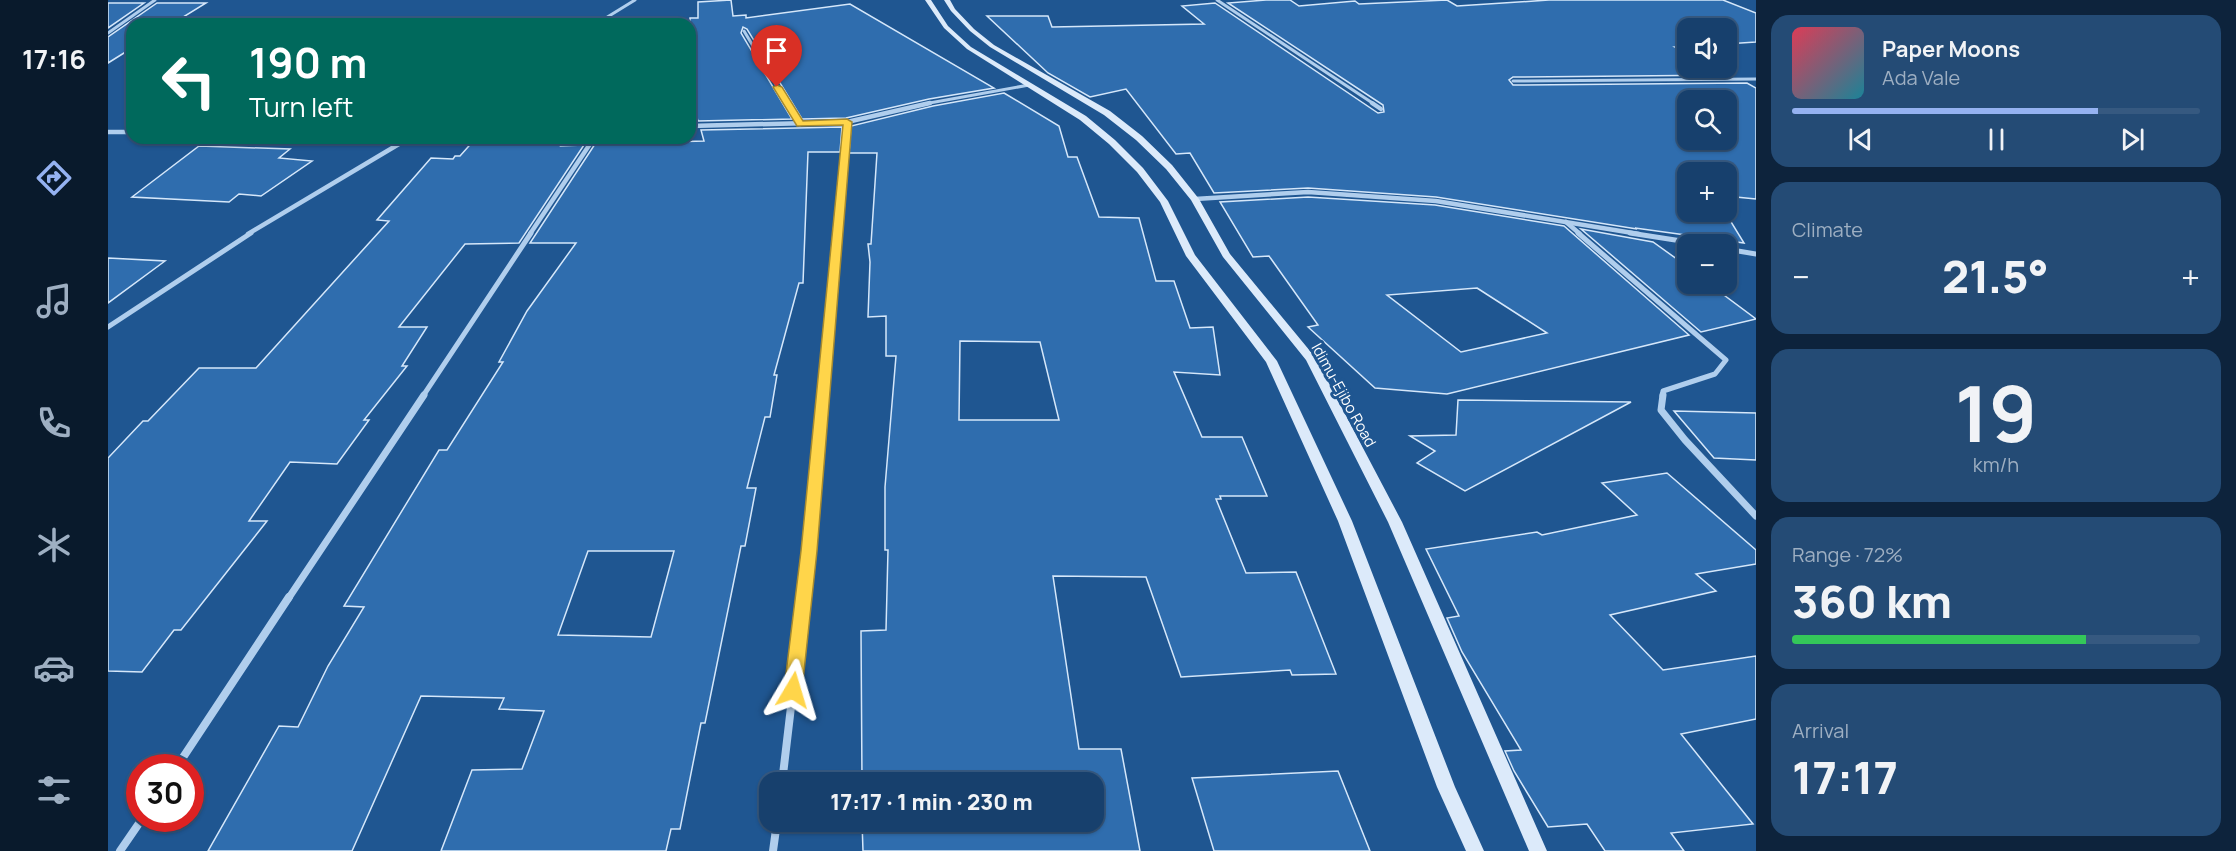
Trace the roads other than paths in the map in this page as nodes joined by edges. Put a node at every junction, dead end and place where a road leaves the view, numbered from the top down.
1 (155, 0) edge
2 (635, 0) edge
3 (928, 0) edge
4 (947, 0) edge
5 (1217, 0) edge
6 (129, 18) edge
7 (606, 18) edge
8 (126, 20) edge
9 (744, 32) dead end
10 (108, 33) edge
11 (1756, 79) edge
12 (1513, 81) dead end
13 (1029, 85) junction
14 (1381, 109) dead end
15 (847, 122) junction
16 (800, 124) junction
17 (696, 126) edge
18 (108, 132) edge
19 (126, 132) edge
20 (399, 144) edge
21 (590, 144) edge
22 (1195, 199) junction
23 (1566, 222) junction
24 (1677, 240) edge
25 (1737, 251) edge
26 (1756, 254) edge
27 (108, 327) edge
28 (1756, 516) edge
29 (185, 754) edge
30 (783, 772) edge
31 (133, 832) edge
32 (776, 832) edge
33 (120, 851) edge
34 (773, 851) edge
35 (1475, 851) edge
36 (1538, 851) edge

1 - 6 street
2 - 7 street
3 - 13 main road
4 - 22 main road, Idimu-Ejibo Road
5 - 14 street
8 - 10 street
9 - 16 street
11 - 12 street
13 - 15 street
13 - 35 main road
15 - 16 street
15 - 30 street
16 - 17 street
18 - 19 street
20 - 27 street
21 - 29 street
22 - 23 street
22 - 36 main road, Idimu-Ejibo Road
23 - 24 street
23 - 28 street
25 - 26 street
31 - 33 street
32 - 34 street

